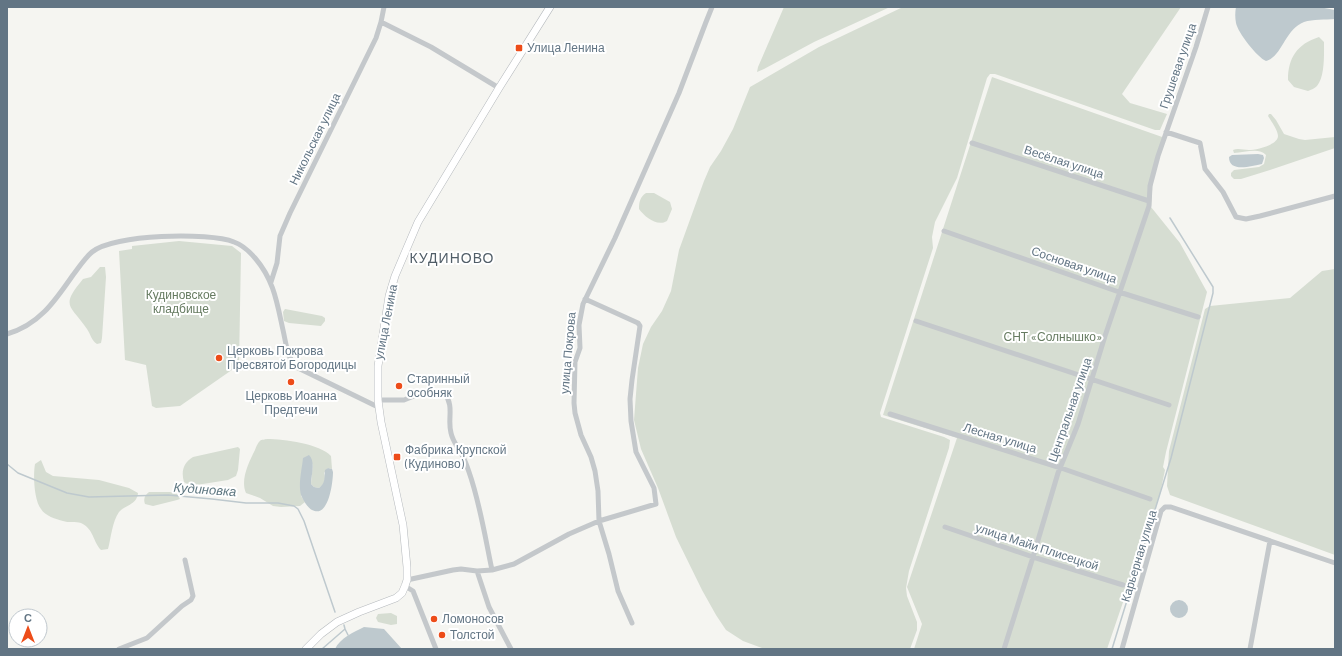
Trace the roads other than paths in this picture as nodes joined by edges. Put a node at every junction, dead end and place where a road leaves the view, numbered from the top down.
1 (384, 7) edge
2 (550, 7) edge
3 (712, 7) edge
4 (1208, 7) edge
5 (382, 22) junction
6 (499, 88) junction
7 (1166, 132) junction
8 (972, 143) dead end
9 (1335, 196) edge
10 (1149, 201) junction
11 (944, 231) dead end
12 (272, 282) junction
13 (1120, 292) junction
14 (585, 299) junction
15 (1198, 317) dead end
16 (916, 321) dead end
17 (7, 334) edge
18 (1092, 380) junction
19 (378, 404) junction
20 (1169, 405) dead end
21 (890, 414) dead end
22 (1061, 468) junction
23 (1150, 499) dead end
24 (599, 521) junction
25 (945, 527) dead end
26 (1270, 541) junction
27 (1033, 557) junction
28 (186, 560) dead end
29 (1335, 563) edge
30 (492, 570) junction
31 (477, 571) junction
32 (406, 583) junction
33 (1123, 585) dead end
34 (632, 623) dead end
35 (119, 649) edge
36 (306, 649) edge
37 (436, 649) edge
38 (511, 649) edge
39 (1004, 649) edge
40 (1122, 649) edge
41 (1250, 649) edge

1 - 5 street, Никольская улица
2 - 6 main road, улица Ленина
3 - 14 street, улица Покрова
4 - 7 street, Грушевая улица
5 - 6 street
5 - 12 street, Никольская улица
6 - 19 main road, улица Ленина
7 - 9 street
7 - 10 street, Центральная улица
8 - 10 street, Весёлая улица
10 - 13 street, Центральная улица
11 - 13 street, Сосновая улица
12 - 17 street
12 - 19 street
13 - 15 street, Сосновая улица
13 - 18 street, Центральная улица
14 - 24 street, улица Покрова
14 - 24 street
16 - 18 street
18 - 20 street
18 - 22 street, Центральная улица
19 - 30 street
19 - 32 main road, улица Ленина
21 - 22 street, Лесная улица
22 - 23 street, Лесная улица
22 - 27 street, Центральная улица
24 - 30 street
24 - 34 street, улица Покрова
25 - 27 street, улица Майи Плисецкой
26 - 29 street, Карьерная улица
26 - 40 street, Карьерная улица
26 - 41 street
27 - 33 street, улица Майи Плисецкой
27 - 39 street, Центральная улица
28 - 35 street
30 - 31 street
31 - 32 street
31 - 38 street
32 - 36 main road
32 - 37 street

